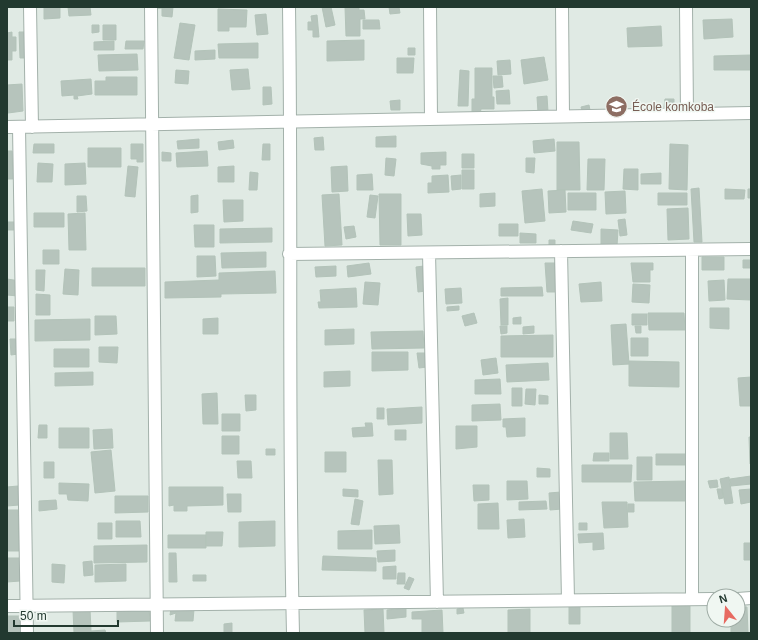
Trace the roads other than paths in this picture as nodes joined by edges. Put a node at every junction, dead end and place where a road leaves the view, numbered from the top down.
1 (30, 7) edge
2 (151, 7) edge
3 (289, 7) edge
4 (430, 7) edge
5 (562, 7) edge
6 (686, 7) edge
7 (751, 113) edge
8 (687, 114) junction
9 (563, 116) junction
10 (431, 119) junction
11 (291, 122) junction
12 (153, 124) junction
13 (13, 127) edge
14 (32, 127) junction
15 (751, 249) edge
16 (692, 250) junction
17 (561, 251) junction
18 (429, 253) junction
19 (289, 254) junction
20 (692, 599) junction
21 (706, 599) edge
22 (568, 600) junction
23 (437, 602) junction
24 (292, 603) junction
25 (156, 605) junction
26 (7, 606) edge
27 (27, 606) junction
28 (27, 633) edge
29 (157, 633) edge
30 (293, 633) edge

1 - 14 street
2 - 12 street
3 - 11 street
4 - 10 street
5 - 9 street
6 - 8 street
7 - 8 street
8 - 9 street
9 - 10 street
10 - 11 street
11 - 12 street
11 - 19 street
12 - 14 street
12 - 25 street
13 - 14 street
13 - 27 street
15 - 16 street
16 - 17 street
16 - 20 street
17 - 18 street
17 - 22 street
18 - 19 street
18 - 23 street
19 - 24 street
20 - 21 street
20 - 22 street
22 - 23 street
23 - 24 street
24 - 25 street
24 - 30 street
25 - 27 street
25 - 29 street
26 - 27 street
27 - 28 street

